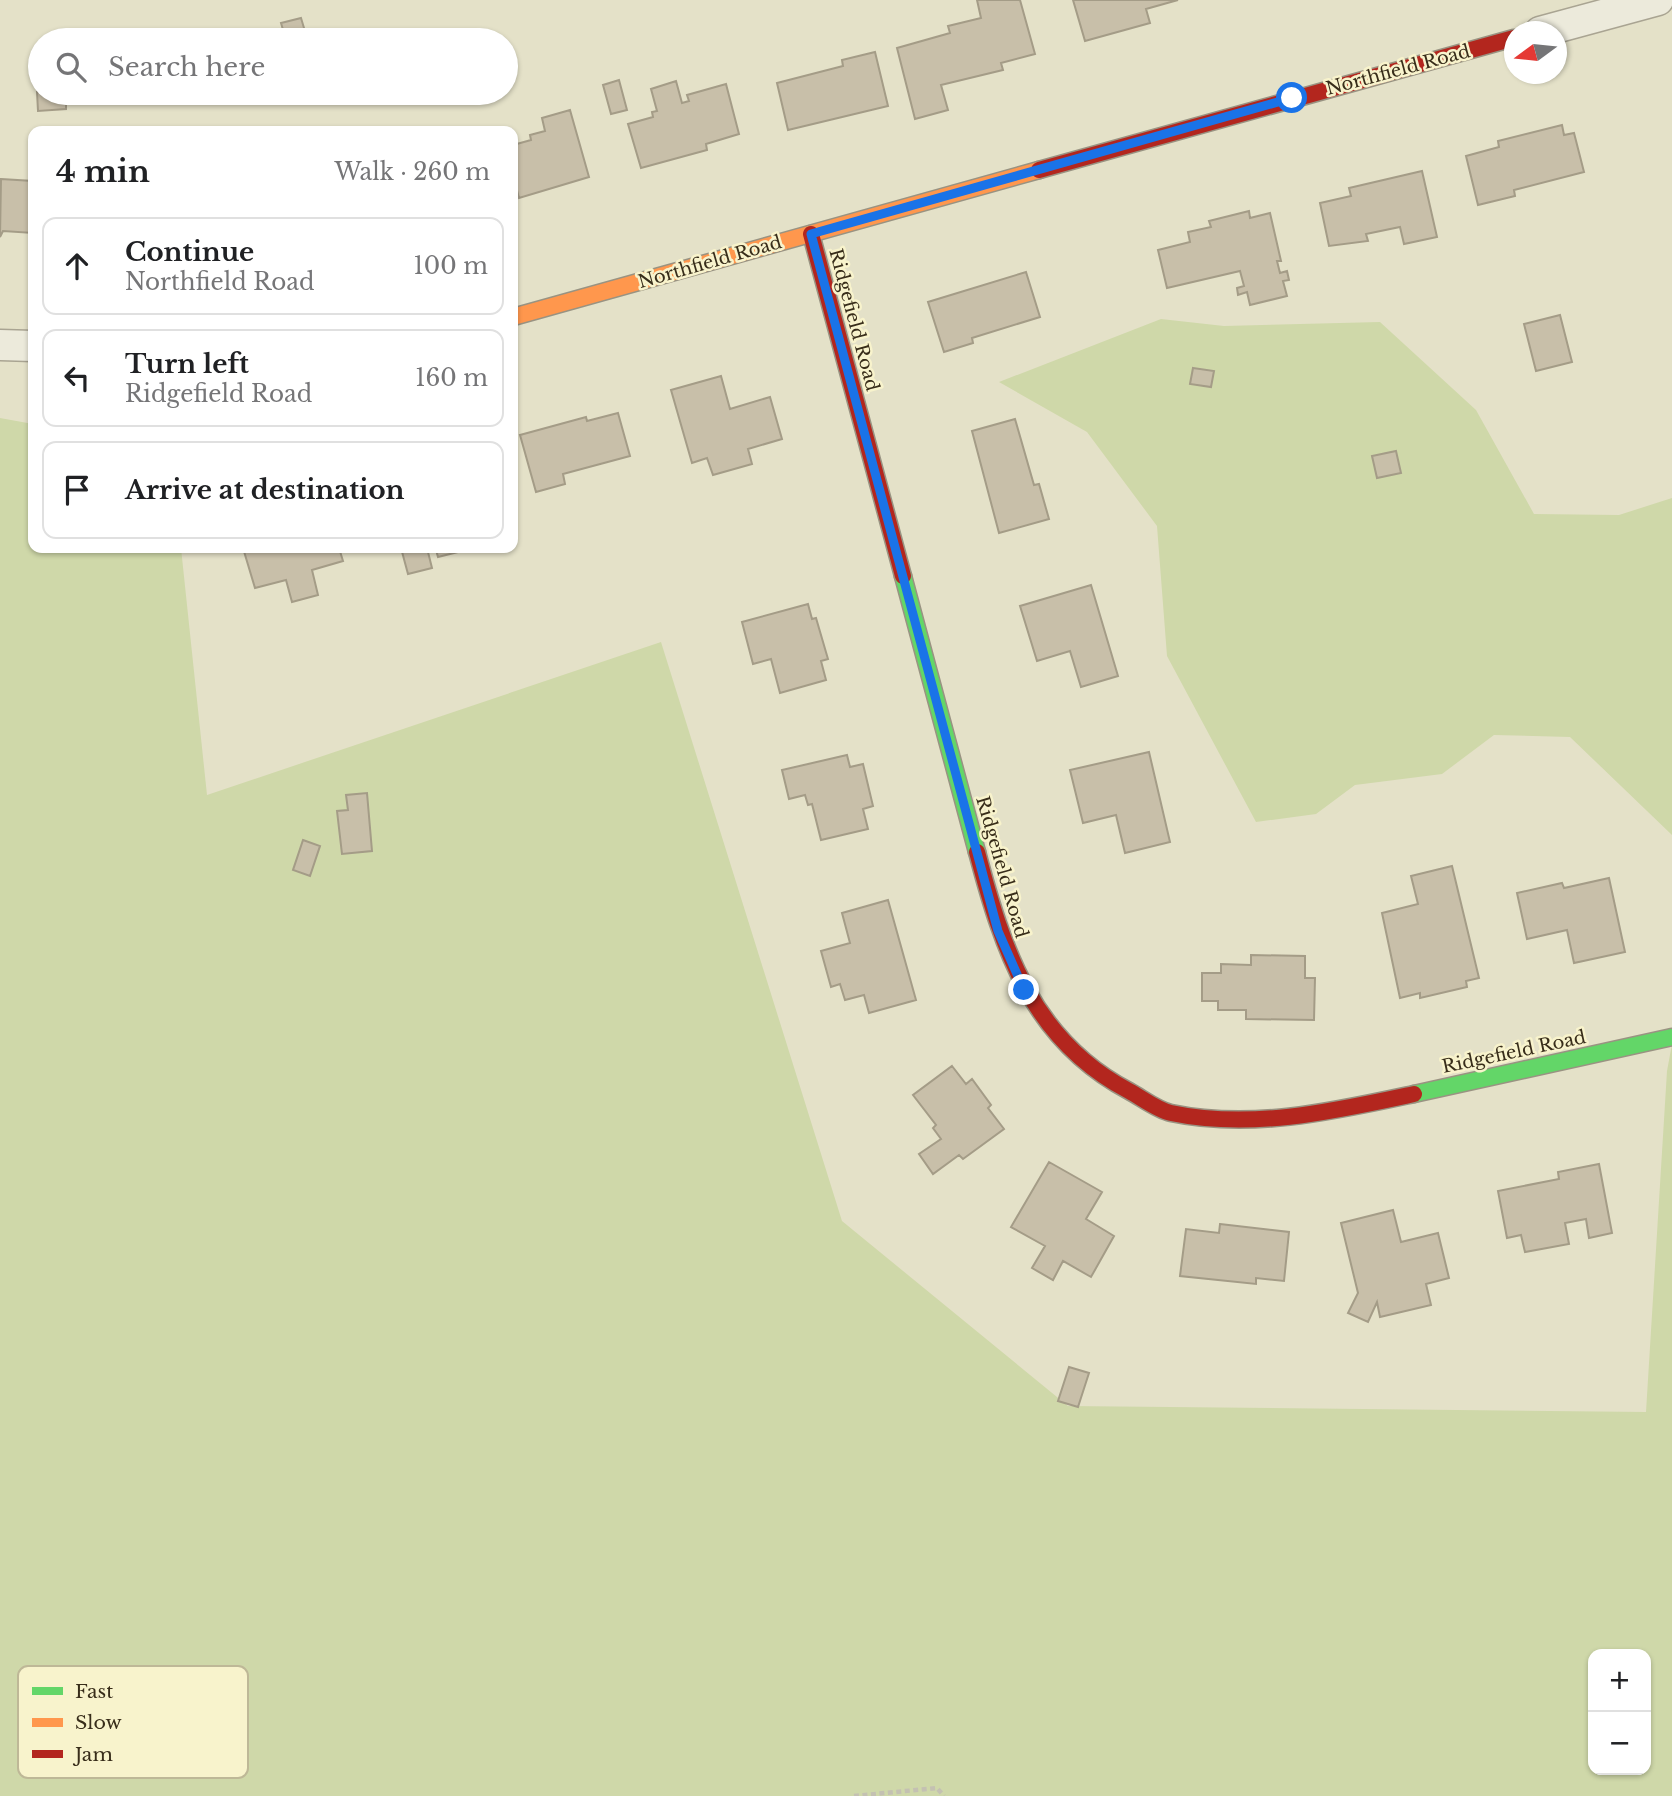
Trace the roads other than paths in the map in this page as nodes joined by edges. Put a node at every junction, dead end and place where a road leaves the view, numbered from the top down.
1 (1658, 0) edge
2 (1567, 25) edge
3 (1504, 41) edge
4 (811, 234) junction
5 (518, 316) edge
6 (0, 345) edge
7 (28, 346) edge
8 (1672, 1037) edge

1 - 2 street
3 - 4 street, Northfield Road
4 - 5 street, Northfield Road
4 - 8 street, Ridgefield Road
6 - 7 street

